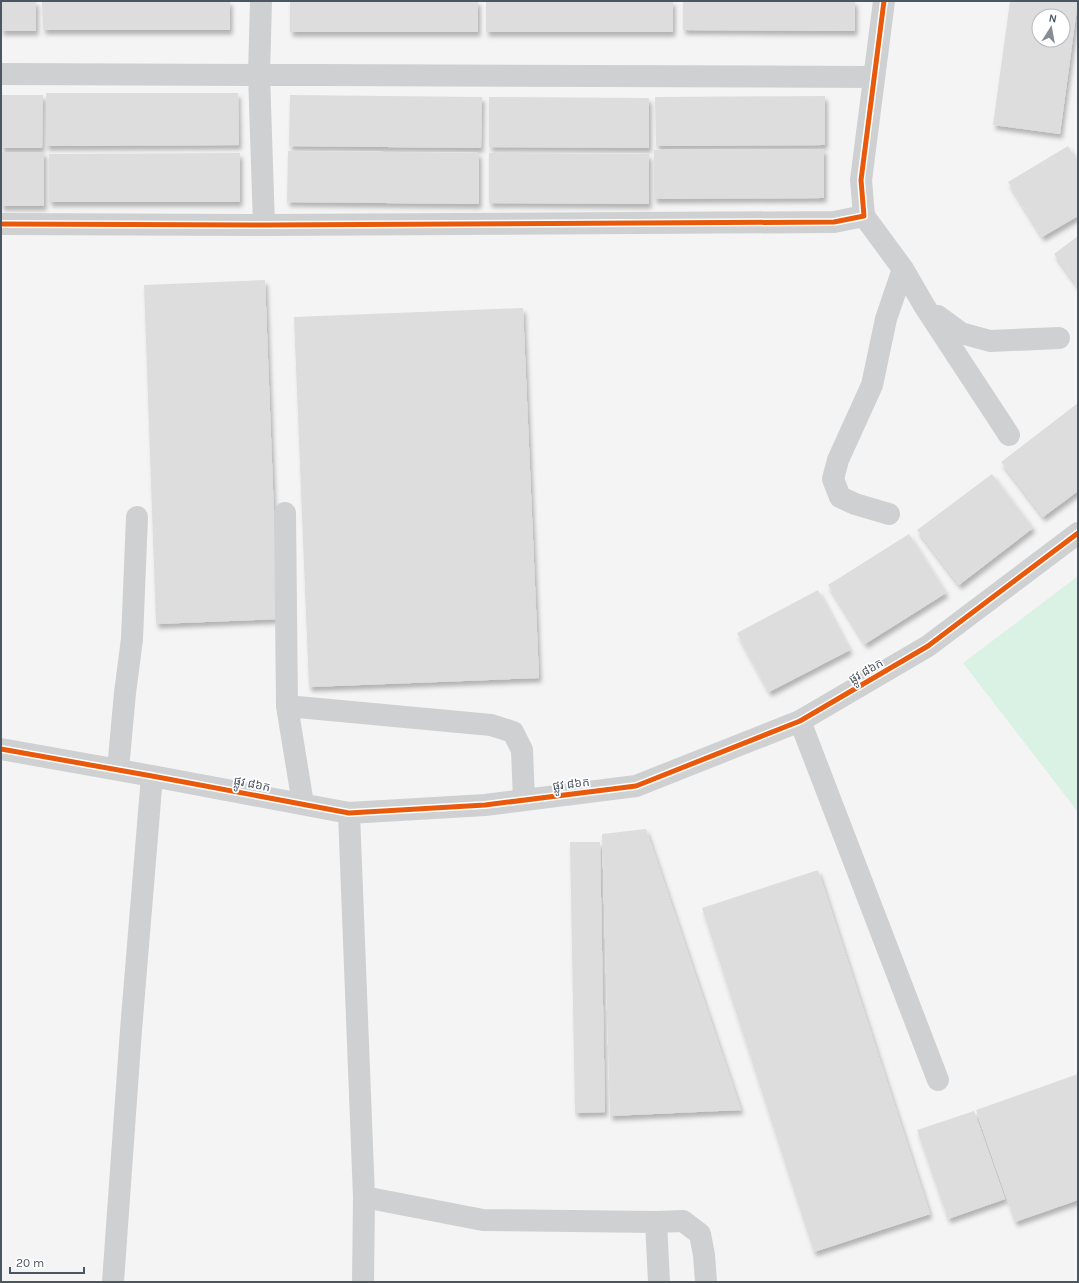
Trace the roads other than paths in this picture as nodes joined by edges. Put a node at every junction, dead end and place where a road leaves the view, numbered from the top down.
1 (261, 1) edge
2 (884, 1) edge
3 (1, 74) edge
4 (259, 74) junction
5 (874, 77) junction
6 (864, 216) junction
7 (1, 224) edge
8 (264, 225) junction
9 (903, 269) junction
10 (925, 307) junction
11 (1059, 338) dead end
12 (1009, 436) dead end
13 (285, 513) dead end
14 (889, 514) dead end
15 (137, 517) dead end
16 (1078, 533) edge
17 (287, 706) junction
18 (800, 721) junction
19 (1, 749) edge
20 (118, 769) junction
21 (152, 776) junction
22 (524, 800) junction
23 (303, 804) junction
24 (349, 813) junction
25 (938, 1080) dead end
26 (364, 1197) junction
27 (656, 1222) junction
28 (113, 1282) edge
29 (363, 1282) edge
30 (659, 1282) edge
31 (706, 1282) edge

1 - 4 street
2 - 5 street
3 - 4 street
4 - 5 street
4 - 8 street
5 - 6 street
6 - 8 street
6 - 9 street
7 - 8 street
9 - 10 street
9 - 14 street
10 - 11 street
10 - 12 street
13 - 17 street
15 - 20 street
16 - 18 street, ផ្លូវ ៨៦ក
17 - 22 street
17 - 23 street
18 - 22 street, ផ្លូវ ៨៦ក
18 - 25 street
19 - 20 street, ផ្លូវ ៨៦ក
20 - 21 street, ផ្លូវ ៨៦ក
21 - 23 street, ផ្លូវ ៨៦ក
21 - 28 street
22 - 24 street, ផ្លូវ ៨៦ក
23 - 24 street, ផ្លូវ ៨៦ក
24 - 26 street
26 - 27 street
26 - 29 street
27 - 30 street
27 - 31 street

